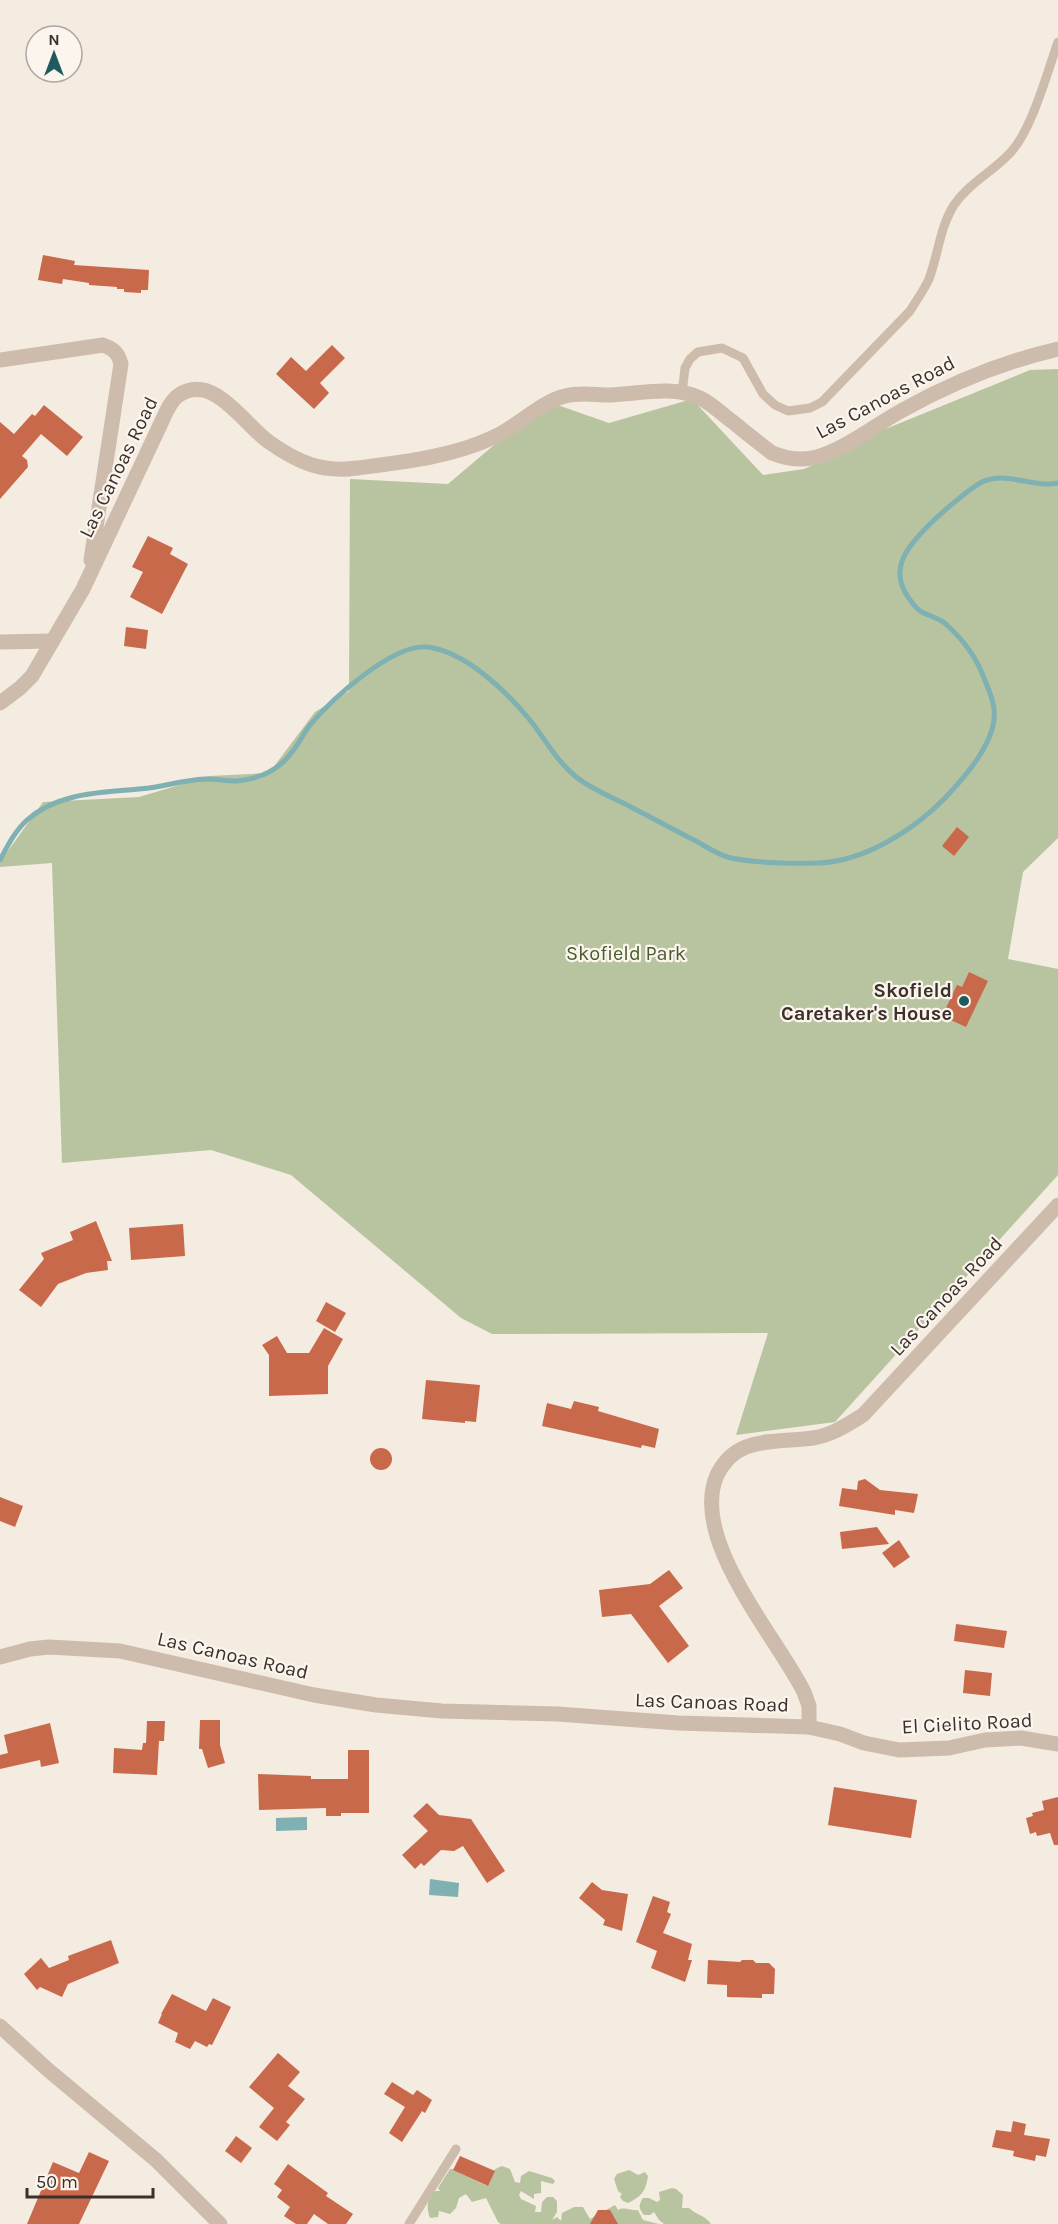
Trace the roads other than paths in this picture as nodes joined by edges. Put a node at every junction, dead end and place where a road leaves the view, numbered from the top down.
1 (1058, 42) edge
2 (1058, 349) edge
3 (0, 360) edge
4 (682, 393) junction
5 (88, 578) junction
6 (52, 641) junction
7 (0, 642) edge
8 (0, 703) edge
9 (1058, 1205) edge
10 (0, 1657) edge
11 (809, 1727) junction
12 (1058, 1743) edge
13 (0, 2026) edge
14 (456, 2149) dead end
15 (220, 2224) edge
16 (409, 2224) edge

1 - 4 lane
2 - 4 street, Las Canoas Road
3 - 5 street
4 - 5 street, Las Canoas Road
5 - 6 street, Las Canoas Road
6 - 7 street
6 - 8 street, Las Canoas Road
9 - 11 street, Las Canoas Road
10 - 11 street, Las Canoas Road
11 - 12 street, El Cielito Road
13 - 15 street
14 - 16 lane

